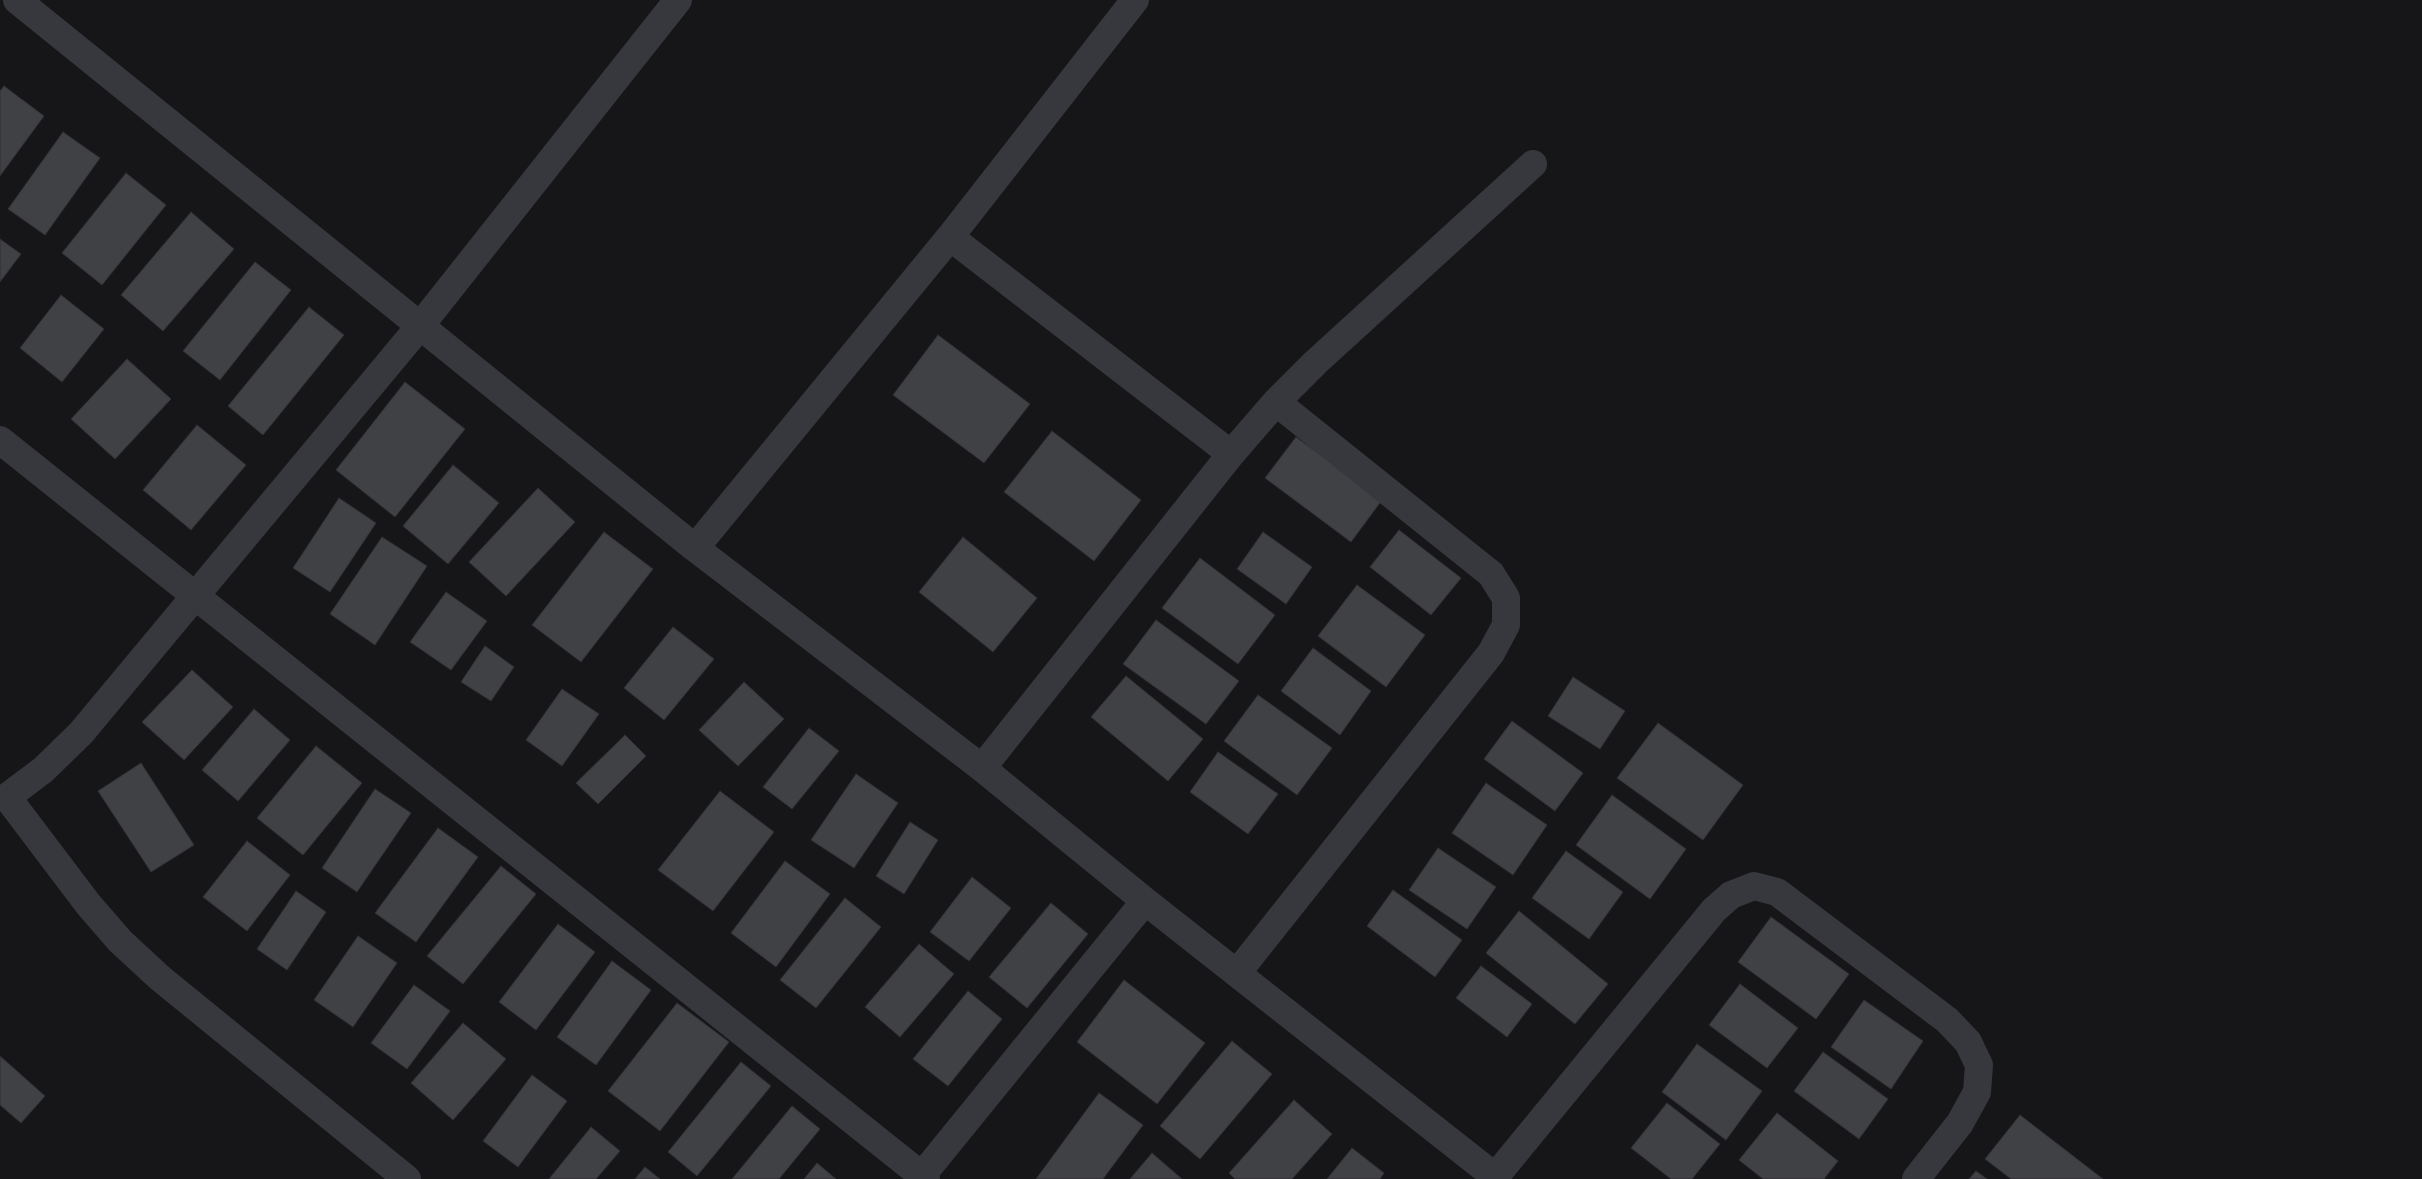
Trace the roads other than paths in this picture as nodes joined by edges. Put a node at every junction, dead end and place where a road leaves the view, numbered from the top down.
1 (678, 0) edge
2 (1136, 0) edge
3 (19, 1) edge
4 (1533, 164) dead end
5 (950, 237) junction
6 (420, 326) junction
7 (1276, 402) junction
8 (0, 440) edge
9 (1231, 454) junction
10 (695, 548) junction
11 (194, 598) junction
12 (982, 768) junction
13 (3, 799) edge
14 (1145, 901) junction
15 (1237, 972) junction
16 (922, 1178) edge
17 (1496, 1178) edge
18 (407, 1179) edge
19 (1916, 1179) edge

1 - 6 street
2 - 5 street
3 - 6 street
4 - 7 street
5 - 9 street
5 - 10 street
6 - 10 street
6 - 11 street
7 - 9 street
7 - 15 street
8 - 11 street
9 - 12 street
10 - 12 street
11 - 13 street
11 - 16 street
12 - 14 street
13 - 18 street
14 - 15 street
14 - 16 street
15 - 17 street
17 - 19 street

